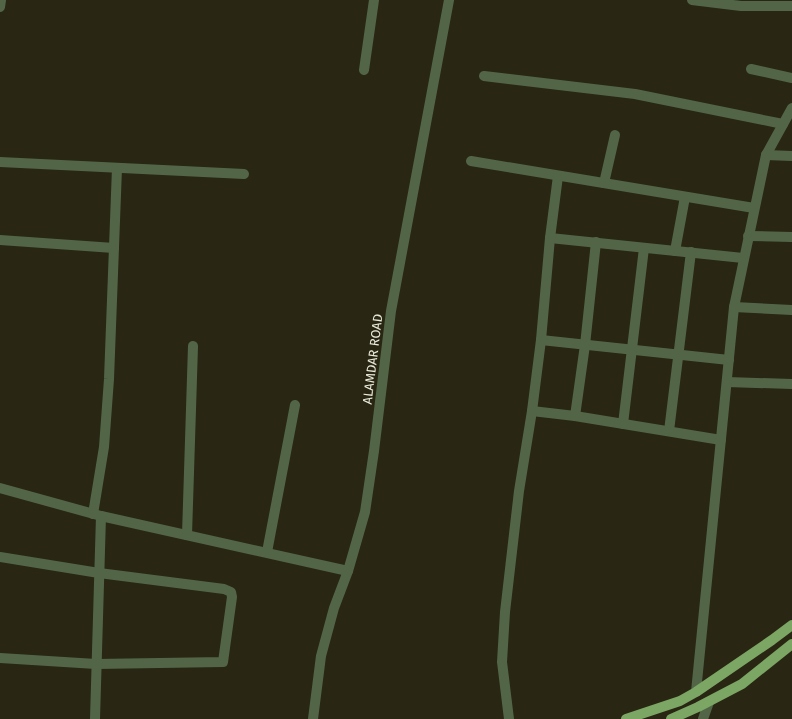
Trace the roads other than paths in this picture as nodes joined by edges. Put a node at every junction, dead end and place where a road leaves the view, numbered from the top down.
1 (1, 0) edge
2 (374, 0) edge
3 (449, 0) edge
4 (692, 0) edge
5 (792, 6) edge
6 (0, 7) edge
7 (751, 69) dead end
8 (364, 70) dead end
9 (484, 76) dead end
10 (792, 78) edge
11 (792, 108) edge
12 (783, 124) junction
13 (616, 135) dead end
14 (766, 155) junction
15 (792, 156) edge
16 (471, 161) dead end
17 (0, 162) edge
18 (117, 168) junction
19 (244, 174) dead end
20 (558, 176) junction
21 (604, 183) junction
22 (685, 197) junction
23 (754, 208) junction
24 (748, 236) junction
25 (792, 237) edge
26 (550, 238) junction
27 (0, 240) edge
28 (596, 242) junction
29 (114, 248) junction
30 (644, 248) junction
31 (675, 251) junction
32 (690, 252) junction
33 (744, 258) junction
34 (734, 307) junction
35 (792, 310) edge
36 (541, 340) junction
37 (585, 345) junction
38 (193, 346) dead end
39 (632, 350) junction
40 (678, 355) junction
41 (729, 360) junction
42 (727, 382) junction
43 (792, 384) edge
44 (295, 405) dead end
45 (532, 411) junction
46 (575, 416) junction
47 (623, 424) junction
48 (669, 431) junction
49 (721, 440) junction
50 (0, 488) edge
51 (97, 515) junction
52 (186, 535) junction
53 (267, 552) junction
54 (0, 557) edge
55 (348, 571) junction
56 (99, 574) junction
57 (792, 625) edge
58 (792, 644) edge
59 (0, 658) edge
60 (96, 664) junction
61 (696, 692) junction
62 (709, 702) junction
63 (95, 719) edge
64 (313, 719) edge
65 (509, 719) edge
66 (626, 719) edge
67 (670, 719) edge
68 (703, 719) edge

1 - 6 street
2 - 8 street
3 - 55 street, ALAMDAR ROAD
4 - 5 street
7 - 10 street
9 - 12 street
11 - 12 street
12 - 14 street
13 - 21 street
14 - 15 street
14 - 23 street
16 - 20 street
17 - 18 street
18 - 19 street
18 - 29 street
20 - 21 street
20 - 26 street
21 - 22 street
22 - 23 street
22 - 31 street
23 - 24 street
24 - 25 street
24 - 33 street
26 - 28 street
26 - 36 street
27 - 29 street
28 - 30 street
28 - 37 street
29 - 51 street
30 - 31 street
30 - 39 street
31 - 32 street
32 - 33 street
32 - 40 street
33 - 34 street
34 - 35 street
34 - 41 street
36 - 37 street
36 - 45 street
37 - 39 street
37 - 46 street
38 - 52 street
39 - 40 street
39 - 47 street
40 - 41 street
40 - 48 street
41 - 42 street
42 - 43 street
42 - 49 street
44 - 53 street
45 - 46 street
45 - 65 street
46 - 47 street
47 - 48 street
48 - 49 street
49 - 61 street
50 - 51 street
51 - 52 street
51 - 56 street
52 - 53 street
53 - 55 street
54 - 56 street
55 - 64 street, ALAMDAR ROAD
56 - 60 street
56 - 60 street
57 - 61 main road
58 - 62 main road
59 - 60 street
60 - 63 street
61 - 66 main road
62 - 67 main road
62 - 68 street

